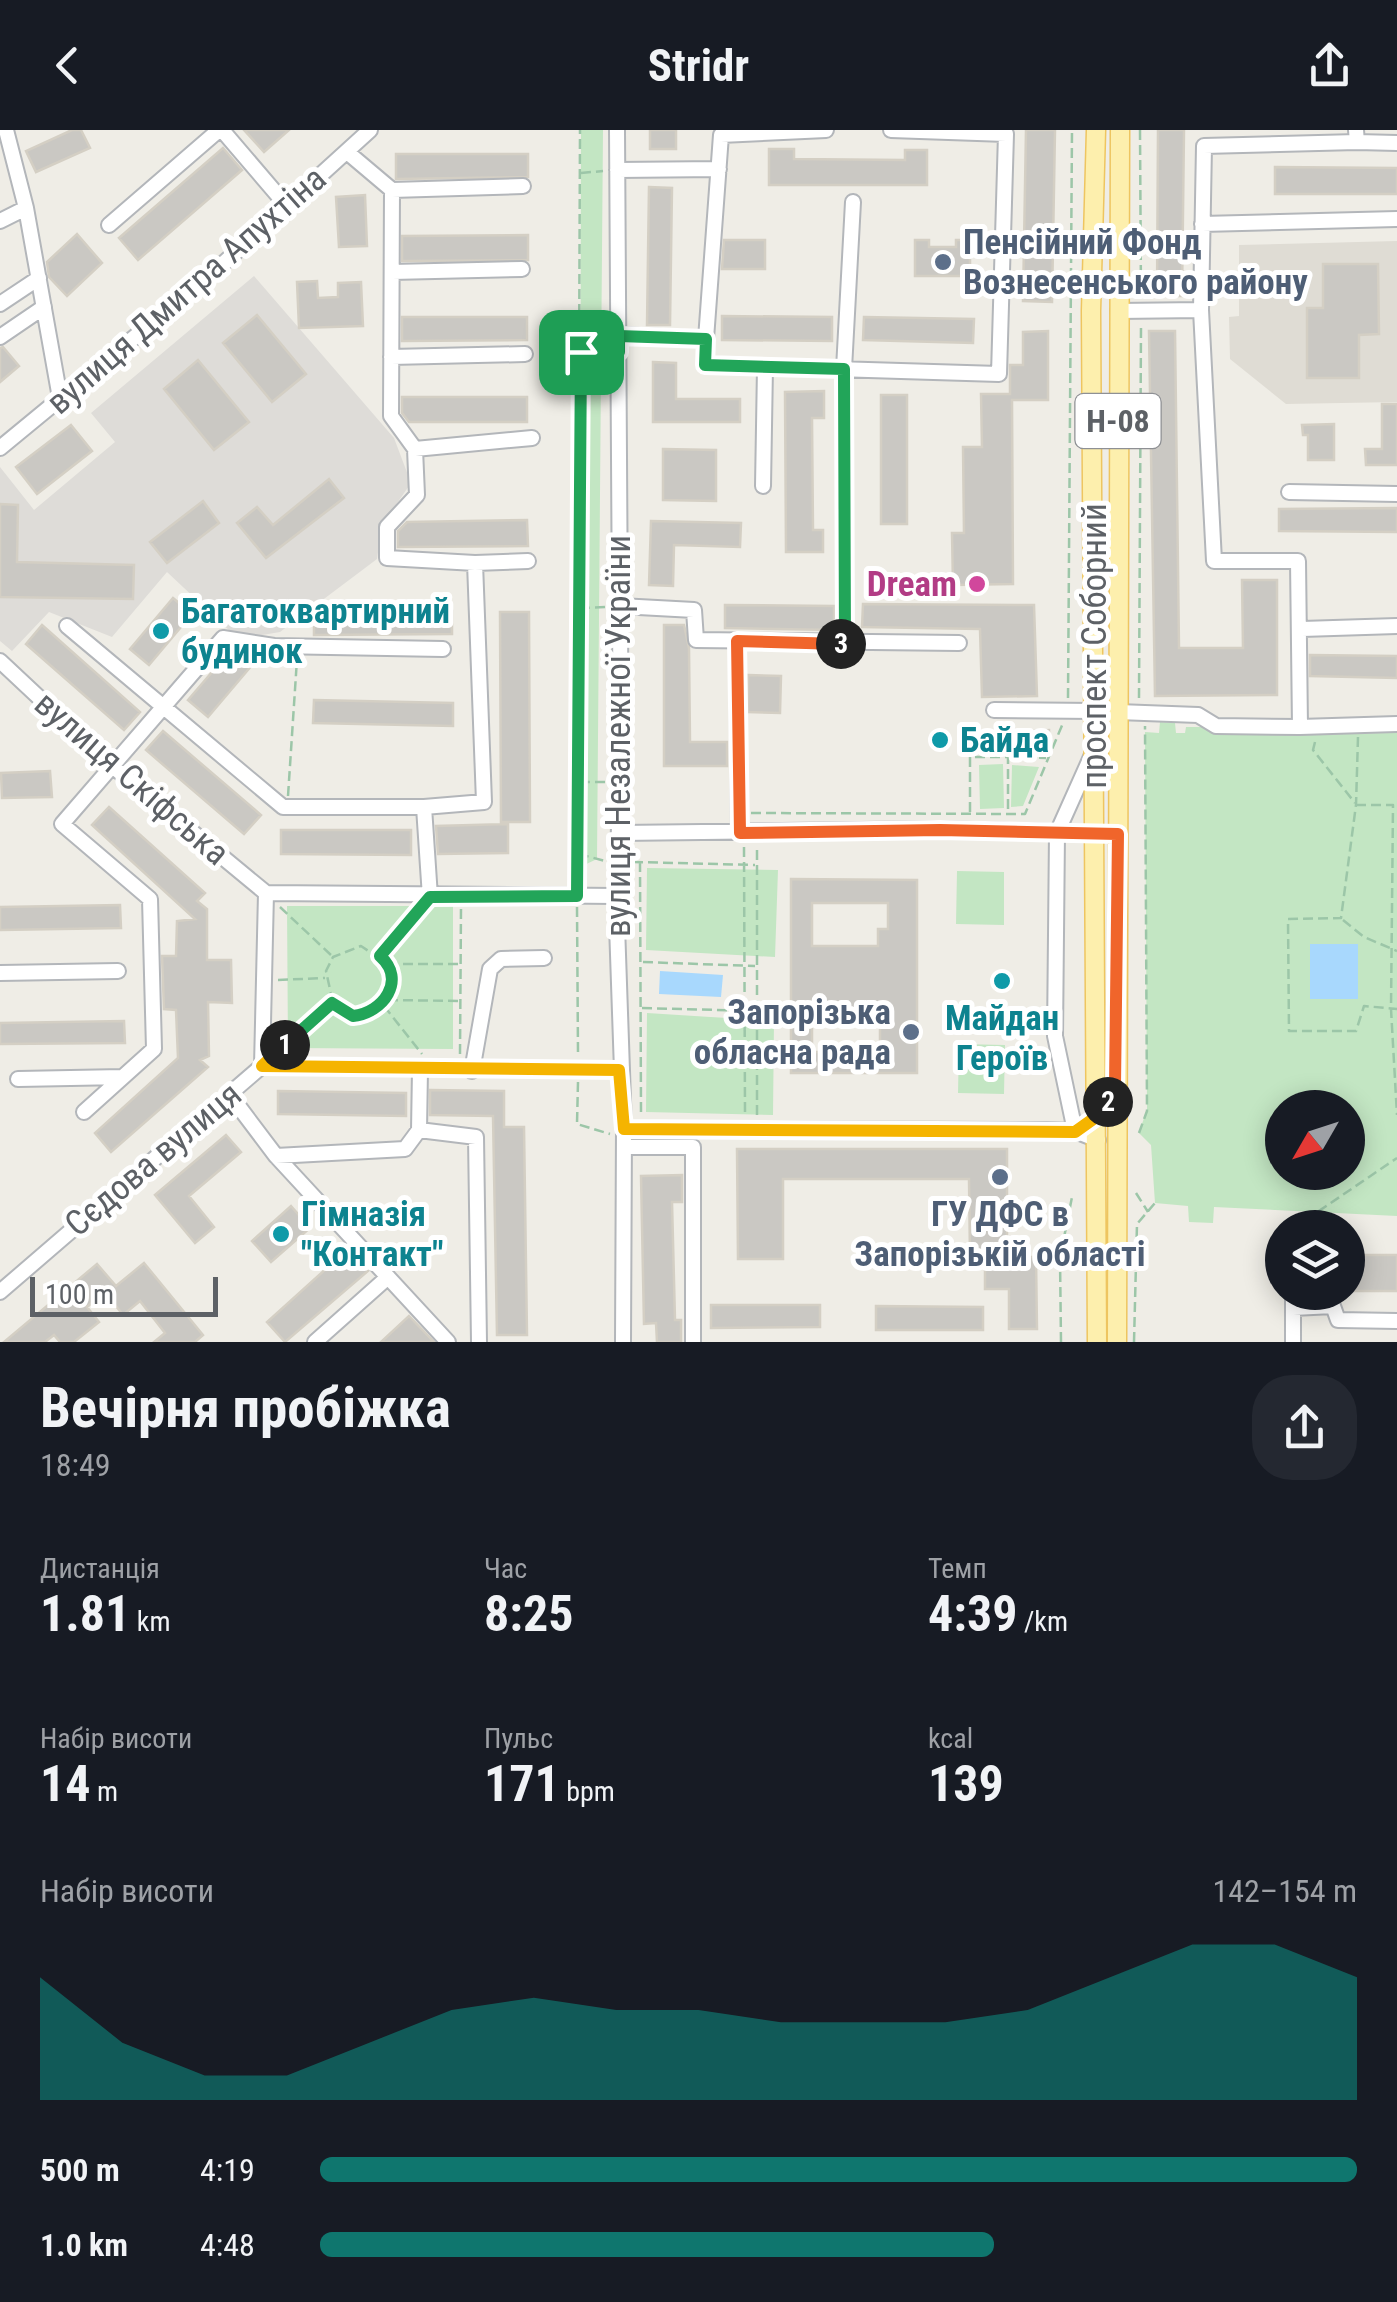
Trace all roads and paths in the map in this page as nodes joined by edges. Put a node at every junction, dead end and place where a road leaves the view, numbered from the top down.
1 (3, 130) edge
2 (220, 130) edge
3 (370, 130) edge
4 (580, 130) edge
5 (617, 130) edge
6 (826, 130) edge
7 (891, 130) edge
8 (1072, 130) edge
9 (1096, 130) edge
10 (1120, 130) edge
11 (1140, 130) edge
12 (1357, 136) edge
13 (1397, 143) edge
14 (347, 152) junction
15 (719, 169) junction
16 (617, 170) junction
17 (580, 173) junction
18 (524, 186) dead end
19 (392, 190) junction
20 (853, 202) dead end
21 (287, 206) junction
22 (26, 208) junction
23 (1397, 219) edge
24 (0, 222) edge
25 (109, 224) dead end
26 (1202, 224) junction
27 (522, 269) dead end
28 (392, 272) junction
29 (39, 278) junction
30 (0, 304) edge
31 (44, 307) junction
32 (1140, 310) junction
33 (1201, 310) junction
34 (1118, 311) junction
35 (0, 336) edge
36 (619, 336) junction
37 (706, 339) junction
38 (581, 352) junction
39 (619, 352) junction
40 (525, 354) dead end
41 (391, 356) junction
42 (765, 367) junction
43 (844, 369) junction
44 (60, 398) junction
45 (532, 438) dead end
46 (0, 448) edge
47 (415, 449) junction
48 (763, 486) dead end
49 (1289, 492) dead end
50 (1397, 494) edge
51 (528, 561) dead end
52 (475, 563) junction
53 (620, 606) junction
54 (579, 608) junction
55 (68, 626) dead end
56 (1397, 626) edge
57 (1302, 628) junction
58 (737, 641) junction
59 (959, 643) dead end
60 (845, 644) junction
61 (298, 646) junction
62 (443, 649) dead end
63 (0, 661) edge
64 (162, 705) junction
65 (994, 710) dead end
66 (1068, 711) junction
67 (1095, 711) junction
68 (1118, 712) junction
69 (1142, 713) junction
70 (1358, 724) junction
71 (1397, 724) edge
72 (1320, 725) junction
73 (1300, 726) junction
74 (1096, 747) junction
75 (1008, 758) junction
76 (1048, 758) junction
77 (110, 764) junction
78 (578, 782) junction
79 (621, 782) junction
80 (1356, 804) junction
81 (1395, 804) edge
82 (424, 807) junction
83 (288, 808) junction
84 (739, 812) junction
85 (970, 813) junction
86 (1008, 814) junction
87 (620, 833) junction
88 (1056, 833) junction
89 (1094, 833) junction
90 (1118, 834) junction
91 (742, 839) junction
92 (758, 846) dead end
93 (578, 854) junction
94 (617, 861) junction
95 (640, 862) junction
96 (744, 864) junction
97 (758, 864) junction
98 (266, 893) junction
99 (461, 896) junction
100 (577, 896) junction
101 (616, 896) junction
102 (430, 897) junction
103 (1341, 918) junction
104 (1394, 951) edge
105 (380, 956) junction
106 (333, 958) junction
107 (544, 958) dead end
108 (642, 962) junction
109 (388, 964) junction
110 (460, 964) junction
111 (744, 966) junction
112 (758, 966) junction
113 (118, 971) dead end
114 (0, 973) edge
115 (326, 978) junction
116 (264, 980) junction
117 (387, 1000) junction
118 (460, 1001) junction
119 (332, 1003) junction
120 (383, 1004) junction
121 (641, 1008) junction
122 (1391, 1009) junction
123 (1397, 1009) edge
124 (744, 1011) junction
125 (757, 1011) junction
126 (262, 1066) junction
127 (428, 1070) junction
128 (466, 1070) junction
129 (619, 1070) junction
130 (578, 1071) junction
131 (123, 1077) junction
132 (18, 1079) dead end
133 (1115, 1086) junction
134 (230, 1095) junction
135 (745, 1100) junction
136 (758, 1100) junction
137 (84, 1112) dead end
138 (641, 1112) dead end
139 (1397, 1115) edge
140 (1096, 1117) junction
141 (745, 1118) dead end
142 (757, 1119) dead end
143 (577, 1124) dead end
144 (624, 1129) junction
145 (419, 1130) junction
146 (1075, 1132) junction
147 (1138, 1133) dead end
148 (1098, 1140) junction
149 (624, 1148) junction
150 (276, 1156) junction
151 (1397, 1158) edge
152 (1136, 1194) dead end
153 (1072, 1197) dead end
154 (1155, 1204) dead end
155 (1320, 1210) edge
156 (1148, 1212) junction
157 (1106, 1224) junction
158 (388, 1276) junction
159 (0, 1292) edge
160 (1293, 1310) edge
161 (1334, 1310) edge
162 (1397, 1321) edge
163 (315, 1342) edge
164 (448, 1342) edge
165 (480, 1342) edge
166 (623, 1342) edge
167 (693, 1342) edge
168 (1062, 1342) edge
169 (1097, 1342) edge
170 (1117, 1342) edge
171 (1134, 1342) edge
172 (1293, 1342) edge

1 - 22 street
2 - 21 street
2 - 25 street
3 - 14 street, вулиця Дмитра Апухтіна
4 - 17 path
5 - 16 street, вулиця Незалежної України
6 - 15 street
7 - 43 street
8 - 66 path
9 - 67 main road, проспект Соборний / Н-08
10 - 34 main road, проспект Соборний / Н-08
11 - 32 path
12 - 13 street
12 - 26 street
14 - 19 street
14 - 21 street, вулиця Дмитра Апухтіна
15 - 16 street
15 - 37 street
16 - 17 path
16 - 36 street, вулиця Незалежної України
17 - 38 path
18 - 19 street
19 - 28 street
20 - 43 street
21 - 44 street, вулиця Дмитра Апухтіна
22 - 24 street
22 - 29 street
23 - 26 street
26 - 33 street
27 - 28 street
28 - 41 street
29 - 30 street
29 - 31 street
31 - 35 street
31 - 44 street
32 - 33 street
32 - 34 street
32 - 69 path
33 - 57 street
34 - 68 main road, проспект Соборний / Н-08
36 - 37 street
36 - 39 street, вулиця Незалежної України
37 - 42 street
38 - 39 path
38 - 54 path
39 - 53 street, вулиця Незалежної України
40 - 41 street
41 - 47 street
42 - 43 street
42 - 48 street
43 - 60 street
44 - 46 street, вулиця Дмитра Апухтіна
45 - 47 street
47 - 52 street
49 - 50 street
51 - 52 street
52 - 82 street
53 - 54 path
53 - 58 street
53 - 79 street, вулиця Незалежної України
54 - 78 path
55 - 64 street
56 - 57 street
57 - 73 street
58 - 60 street
58 - 84 street
59 - 60 street
61 - 62 street
61 - 64 street
61 - 83 path
63 - 77 street, вулиця Скіфська
64 - 77 street
64 - 83 street
65 - 66 street
66 - 67 street
66 - 76 path
67 - 68 main road
67 - 74 main road, проспект Соборний / Н-08
68 - 69 street
68 - 90 main road, проспект Соборний / Н-08
69 - 73 street
69 - 147 path
70 - 71 street
70 - 72 street
70 - 80 path
72 - 73 street
72 - 80 path
74 - 88 street
74 - 89 main road, проспект Соборний / Н-08
75 - 76 path
75 - 85 path
75 - 86 path
76 - 86 path
77 - 98 street, вулиця Скіфська
77 - 131 street
78 - 79 path
78 - 93 path
79 - 87 street, вулиця Незалежної України
80 - 81 path
80 - 103 path
81 - 104 path
82 - 83 street
82 - 102 street
84 - 85 path
84 - 91 street
85 - 86 path
87 - 91 street
87 - 94 street, вулиця Незалежної України
88 - 89 street
88 - 91 street
88 - 146 street
89 - 90 street
89 - 140 main road, проспект Соборний / Н-08
90 - 133 main road, проспект Соборний / Н-08
91 - 96 path
92 - 97 path
93 - 94 path
93 - 100 path
94 - 95 path
94 - 101 street, вулиця Незалежної України
95 - 96 path
95 - 108 path
96 - 97 path
96 - 111 path
97 - 112 path
98 - 102 street
98 - 106 path
98 - 116 street
99 - 100 street
99 - 102 street
99 - 110 path
100 - 101 street
100 - 130 path
101 - 129 street, вулиця Незалежної України
102 - 105 path
103 - 104 path
103 - 122 path
104 - 122 path
105 - 106 path
105 - 109 path
106 - 115 path
107 - 128 street
108 - 111 path
108 - 121 path
109 - 110 path
109 - 117 path
110 - 118 path
111 - 112 path
111 - 124 path
112 - 125 path
113 - 114 street
115 - 116 path
115 - 119 path
116 - 126 street
117 - 118 path
117 - 120 path
118 - 128 path
119 - 120 path
119 - 126 path
120 - 127 path
121 - 124 path
121 - 138 path
122 - 123 path
122 - 139 path
124 - 125 path
124 - 135 path
125 - 136 path
126 - 127 street
126 - 134 street, Сєдова вулиця
127 - 128 street
127 - 145 street
128 - 130 street
129 - 130 street
129 - 144 street, вулиця Незалежної України
130 - 143 path
131 - 132 street
131 - 137 street
133 - 140 main road
133 - 157 main road, проспект Соборний / Н-08
134 - 150 street
134 - 159 street, Сєдова вулиця
135 - 136 path
135 - 141 path
136 - 142 path
140 - 146 street
140 - 148 main road, проспект Соборний / Н-08
144 - 146 street
144 - 149 street, вулиця Незалежної України
145 - 150 street
145 - 165 street
146 - 148 street
148 - 157 main road, проспект Соборний / Н-08
149 - 166 street, вулиця Незалежної України
149 - 167 street
150 - 158 street
151 - 155 path
152 - 156 path
153 - 168 path
154 - 156 path
156 - 171 path
157 - 169 main road, проспект Соборний / Н-08
157 - 170 main road, проспект Соборний / Н-08
158 - 163 street
158 - 164 street
160 - 172 street
161 - 162 street

